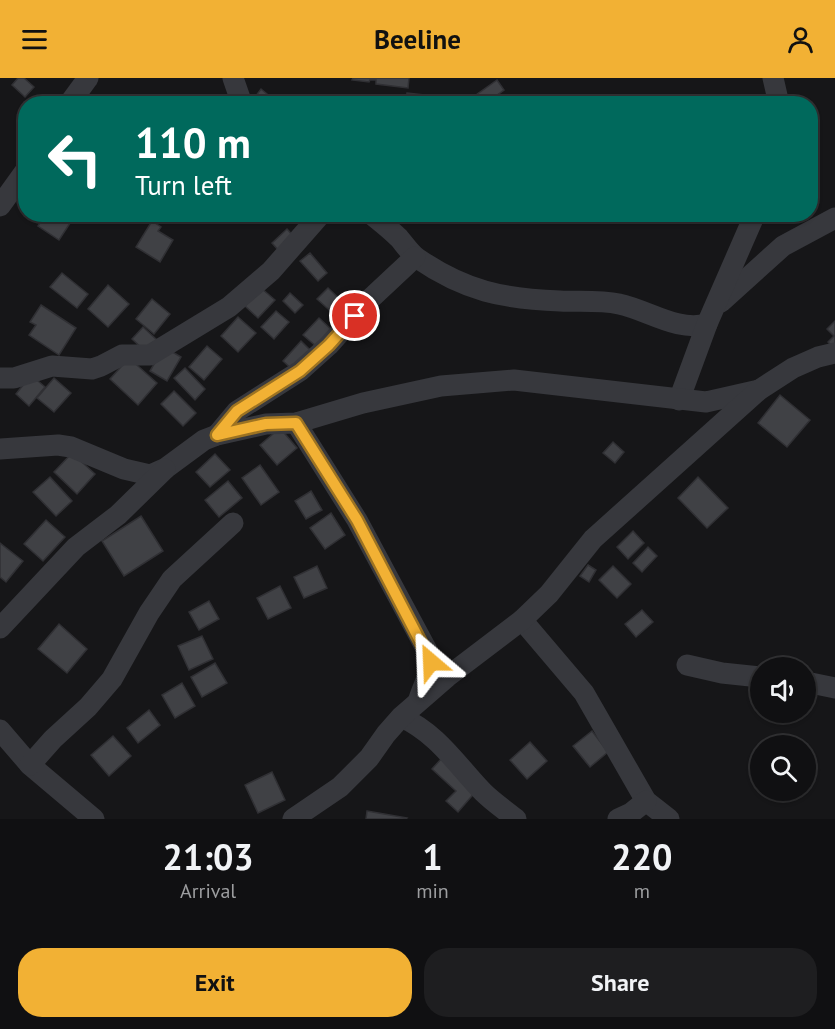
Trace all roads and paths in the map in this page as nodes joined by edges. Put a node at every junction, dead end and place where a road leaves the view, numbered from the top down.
1 (88, 78) edge
2 (233, 78) edge
3 (773, 78) edge
4 (75, 96) edge
5 (239, 96) edge
6 (777, 96) edge
7 (18, 181) edge
8 (0, 206) edge
9 (835, 218) edge
10 (314, 222) edge
11 (381, 222) edge
12 (752, 222) edge
13 (415, 257) junction
14 (711, 316) junction
15 (835, 353) edge
16 (0, 378) edge
17 (759, 390) junction
18 (679, 400) junction
19 (296, 423) junction
20 (217, 435) junction
21 (0, 449) edge
22 (166, 468) junction
23 (232, 524) dead end
24 (522, 620) junction
25 (0, 628) edge
26 (687, 666) dead end
27 (750, 676) edge
28 (816, 684) edge
29 (835, 688) edge
30 (418, 702) junction
31 (401, 717) junction
32 (0, 730) edge
33 (30, 765) junction
34 (646, 801) junction
35 (94, 819) edge
36 (293, 819) edge
37 (516, 819) edge
38 (618, 819) edge
39 (669, 819) edge

1 - 4 street
2 - 5 street
3 - 6 street
7 - 8 street
9 - 14 street
10 - 16 street
11 - 13 street
12 - 14 street
13 - 14 street
13 - 20 street
14 - 18 street
15 - 17 street
17 - 18 street
17 - 24 street
18 - 19 street
19 - 20 street
19 - 30 street
20 - 22 street
21 - 22 street
22 - 25 street
23 - 33 street
24 - 30 street
24 - 34 street
26 - 27 street
28 - 29 street
30 - 31 street
31 - 36 street
31 - 37 street
32 - 33 street
33 - 35 street
34 - 38 street
34 - 39 street

